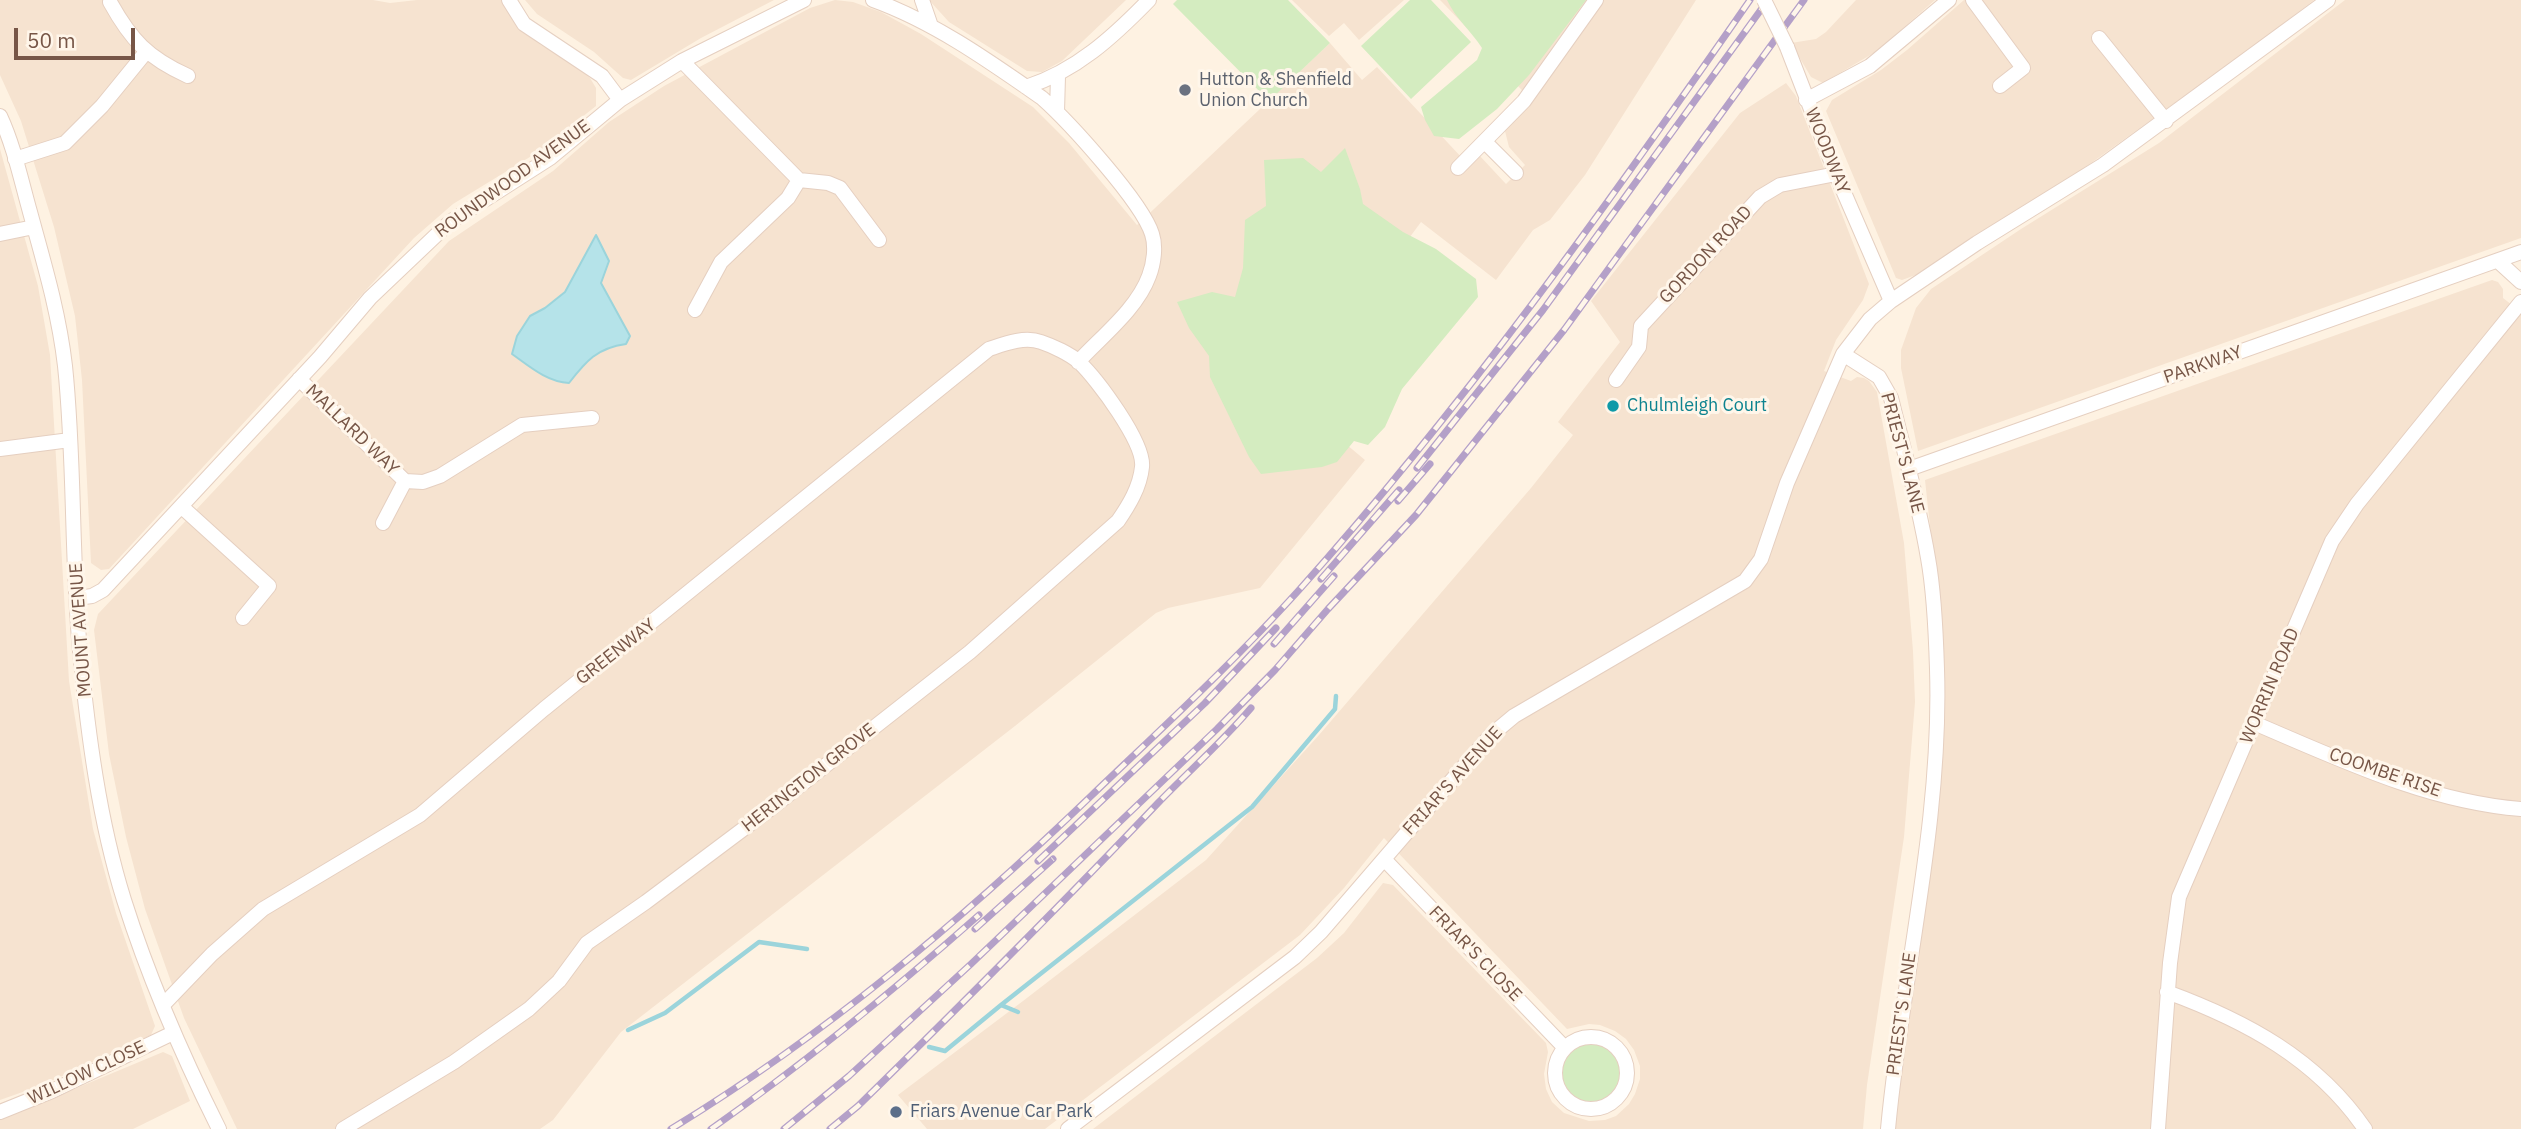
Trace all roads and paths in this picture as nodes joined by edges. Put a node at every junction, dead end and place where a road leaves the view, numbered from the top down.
1 (509, 0) edge
2 (804, 0) edge
3 (873, 0) edge
4 (922, 0) edge
5 (1149, 0) edge
6 (1596, 0) edge
7 (1764, 0) edge
8 (1949, 0) edge
9 (1973, 0) edge
10 (2328, 0) edge
11 (110, 2) edge
12 (931, 26) junction
13 (2099, 37) dead end
14 (146, 52) junction
15 (682, 61) junction
16 (188, 76) dead end
17 (1058, 76) junction
18 (2000, 86) dead end
19 (1026, 87) junction
20 (620, 100) junction
21 (1806, 100) junction
22 (1057, 111) junction
23 (0, 116) edge
24 (2166, 121) junction
25 (1485, 142) junction
26 (15, 159) junction
27 (1458, 167) dead end
28 (1516, 173) dead end
29 (1836, 174) junction
30 (799, 180) junction
31 (34, 227) junction
32 (0, 234) edge
33 (879, 240) dead end
34 (2521, 252) edge
35 (2498, 261) junction
36 (2521, 282) edge
37 (1891, 301) junction
38 (2521, 302) edge
39 (695, 310) dead end
40 (1843, 354) junction
41 (1078, 362) junction
42 (299, 380) junction
43 (1616, 380) dead end
44 (593, 418) dead end
45 (69, 440) junction
46 (0, 449) edge
47 (1909, 468) junction
48 (405, 481) junction
49 (181, 507) junction
50 (383, 523) dead end
51 (77, 598) junction
52 (243, 618) dead end
53 (2254, 723) junction
54 (2521, 809) edge
55 (1384, 859) junction
56 (2167, 992) junction
57 (163, 1005) junction
58 (173, 1033) junction
59 (1565, 1048) junction
60 (0, 1112) edge
61 (219, 1129) edge
62 (343, 1129) edge
63 (1068, 1129) edge
64 (1888, 1129) edge
65 (2158, 1129) edge
66 (2365, 1129) edge

1 - 20 street
2 - 15 street, ROUNDWOOD AVENUE
3 - 12 street
4 - 12 street
5 - 17 street
6 - 25 street
7 - 21 street, WOODWAY, bridge
8 - 21 street
9 - 18 street
10 - 24 street
11 - 14 street
12 - 19 street
13 - 24 street
14 - 16 street
14 - 26 street
15 - 20 street, ROUNDWOOD AVENUE
15 - 30 street
17 - 19 street
17 - 22 street
19 - 22 street
20 - 42 street, ROUNDWOOD AVENUE
21 - 29 street, WOODWAY
22 - 41 street
23 - 26 street, MOUNT AVENUE
24 - 37 street
25 - 27 street
25 - 28 street
26 - 31 street, MOUNT AVENUE
29 - 37 street, WOODWAY
29 - 43 street, GORDON ROAD
30 - 33 street
30 - 39 street
31 - 32 street
31 - 45 street, MOUNT AVENUE
34 - 35 street, PARKWAY
35 - 36 street
35 - 47 street, PARKWAY
37 - 40 street
38 - 53 street, WORRIN ROAD
40 - 47 street, PRIEST'S LANE
40 - 55 street, FRIAR'S AVENUE
41 - 57 street, GREENWAY
41 - 62 street, HERINGTON GROVE
42 - 48 street, MALLARD WAY
42 - 49 street, ROUNDWOOD AVENUE
44 - 48 street, MALLARD WAY
45 - 46 street
45 - 51 street, MOUNT AVENUE
47 - 64 street, PRIEST'S LANE
48 - 50 street, MALLARD WAY
49 - 51 street, ROUNDWOOD AVENUE
49 - 52 street
51 - 57 street, MOUNT AVENUE
53 - 54 street, COOMBE RISE
53 - 56 street, WORRIN ROAD
55 - 59 street, FRIAR'S CLOSE
55 - 63 street, FRIAR'S AVENUE
56 - 65 street, WORRIN ROAD
56 - 66 street
57 - 58 street, MOUNT AVENUE
58 - 60 street, WILLOW CLOSE
58 - 61 street, MOUNT AVENUE
59 - 59 street

